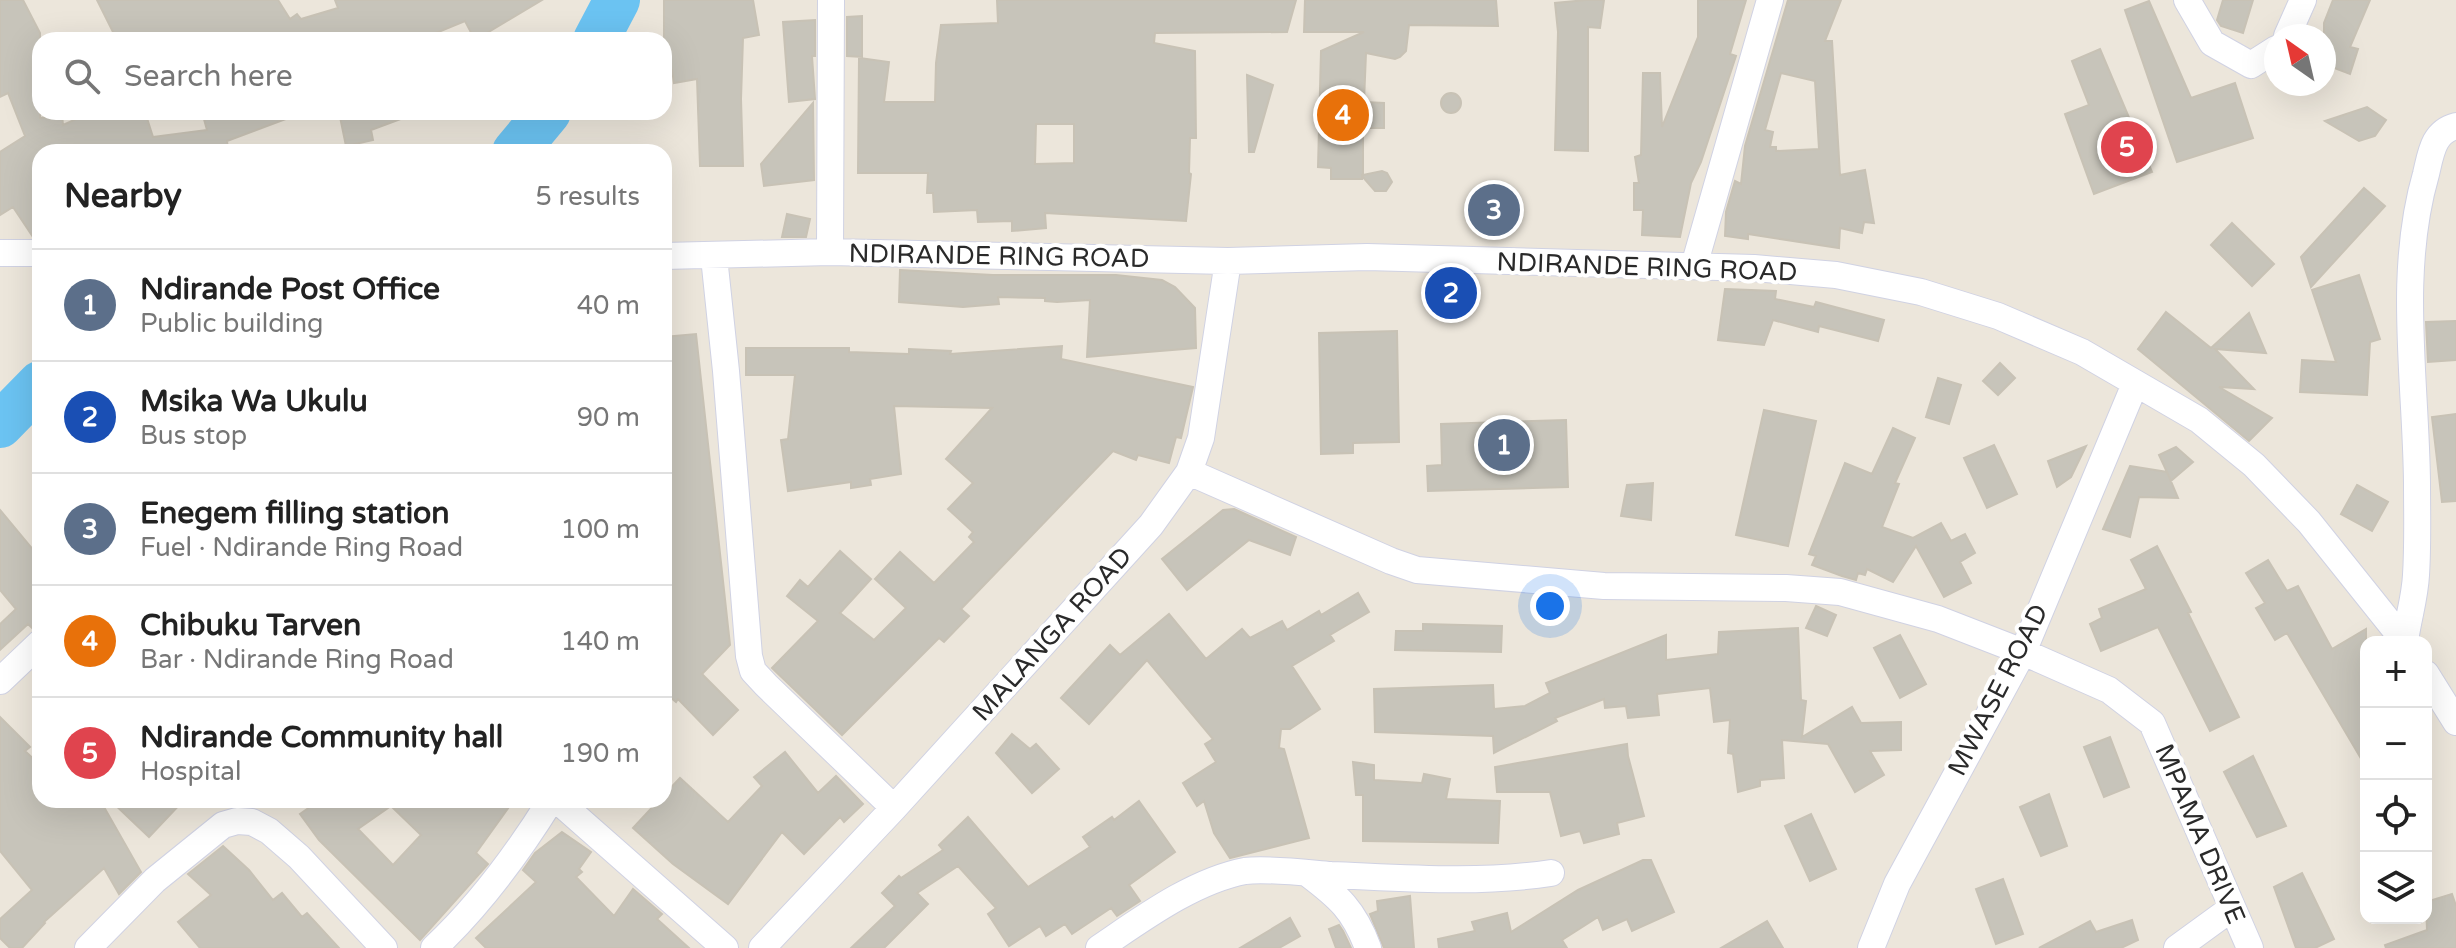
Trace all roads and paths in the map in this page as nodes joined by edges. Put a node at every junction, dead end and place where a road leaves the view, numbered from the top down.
1 (831, 0) edge
2 (1770, 0) edge
3 (2187, 0) edge
4 (2303, 0) edge
5 (2292, 24) edge
6 (2264, 57) edge
7 (2456, 126) edge
8 (830, 252) junction
9 (0, 253) edge
10 (32, 253) edge
11 (672, 256) edge
12 (714, 257) junction
13 (1228, 261) junction
14 (1694, 266) junction
15 (2135, 384) junction
16 (1189, 472) junction
17 (2400, 636) edge
18 (2406, 636) edge
19 (32, 651) edge
20 (2023, 652) junction
21 (0, 681) edge
22 (2432, 684) edge
23 (2456, 722) edge
24 (546, 808) edge
25 (566, 808) edge
26 (894, 808) junction
27 (1307, 873) junction
28 (1551, 873) dead end
29 (2232, 908) junction
30 (88, 948) edge
31 (384, 948) edge
32 (434, 948) edge
33 (725, 948) edge
34 (762, 948) edge
35 (1099, 948) edge
36 (1368, 948) edge
37 (1871, 948) edge
38 (2177, 948) edge
39 (2250, 948) edge

1 - 8 street
2 - 14 street
3 - 6 street
4 - 5 street
7 - 18 street
8 - 12 street, NDIRANDE RING ROAD
8 - 13 street, NDIRANDE RING ROAD
9 - 10 street
11 - 12 street, NDIRANDE RING ROAD
12 - 26 street
13 - 14 street, NDIRANDE RING ROAD
13 - 16 street, MALANGA ROAD
14 - 15 street, NDIRANDE RING ROAD
15 - 17 street, NDIRANDE RING ROAD
15 - 20 street, MWASE ROAD
16 - 20 street, MPAMA DRIVE
16 - 26 street, MALANGA ROAD
19 - 21 street
20 - 29 street, MPAMA DRIVE
20 - 37 street, MWASE ROAD
22 - 23 street
24 - 32 street
25 - 33 street
26 - 34 street, MALANGA ROAD
27 - 28 street
27 - 35 street
27 - 36 street
29 - 38 street
29 - 39 street, MPAMA DRIVE
30 - 31 street

